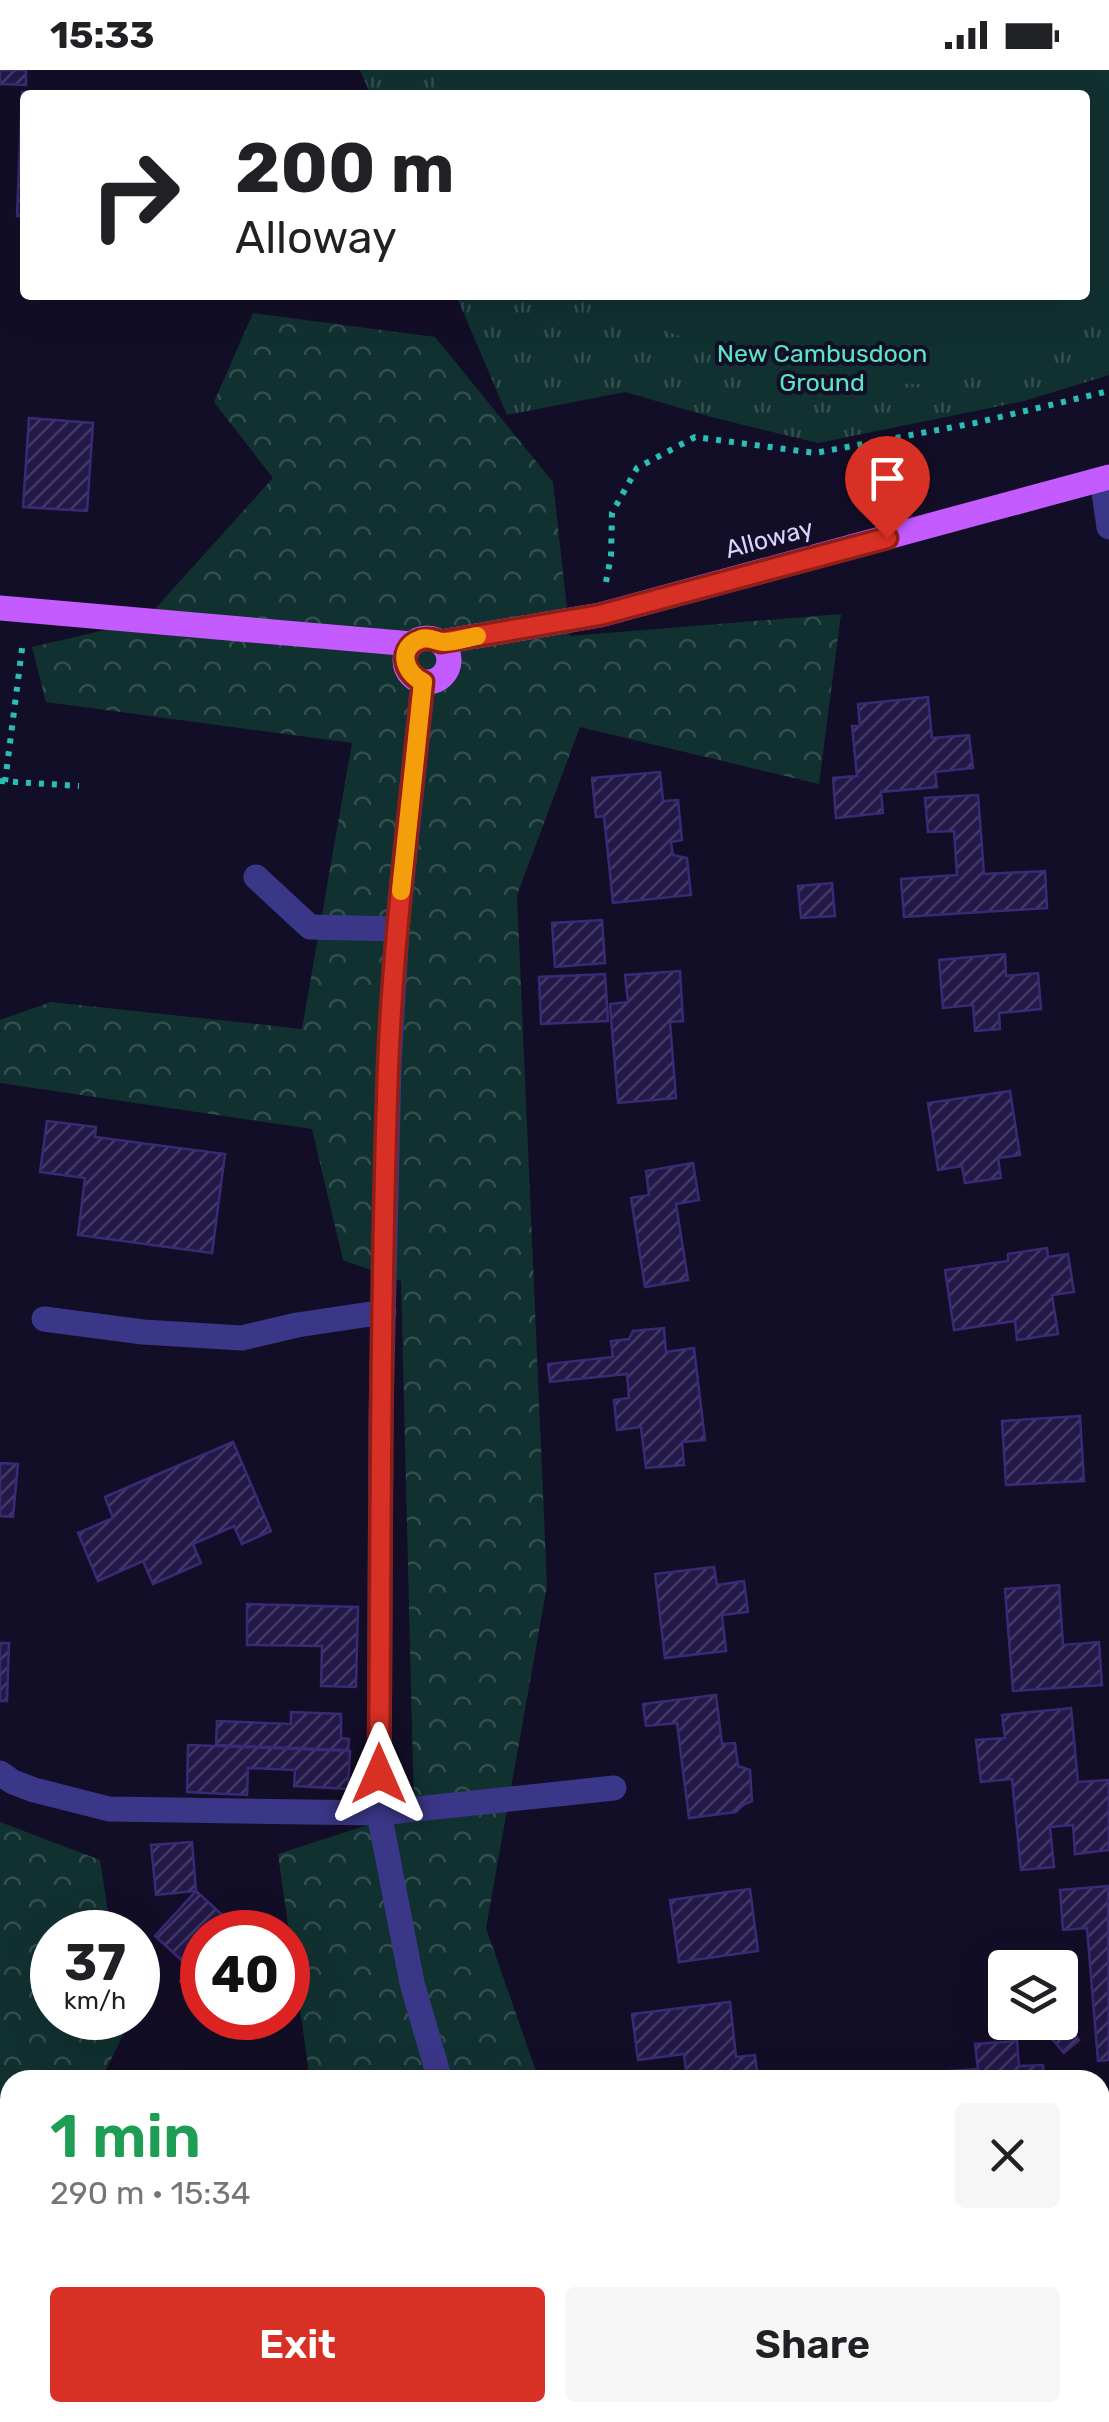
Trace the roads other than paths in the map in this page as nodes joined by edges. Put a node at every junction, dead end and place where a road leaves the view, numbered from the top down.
1 (1106, 478) edge
2 (1109, 528) edge
3 (0, 608) edge
4 (441, 642) junction
5 (412, 644) junction
6 (423, 682) junction
7 (256, 877) dead end
8 (397, 929) junction
9 (384, 1312) junction
10 (44, 1319) dead end
11 (0, 1773) edge
12 (614, 1788) dead end
13 (379, 1814) junction
14 (437, 2070) edge

1 - 2 street
1 - 4 main road, Alloway
3 - 5 main road
4 - 5 main road
4 - 6 main road
5 - 6 main road
6 - 8 street
7 - 8 street
8 - 9 street
9 - 10 street
9 - 13 street
11 - 13 street
12 - 13 street
13 - 14 street

